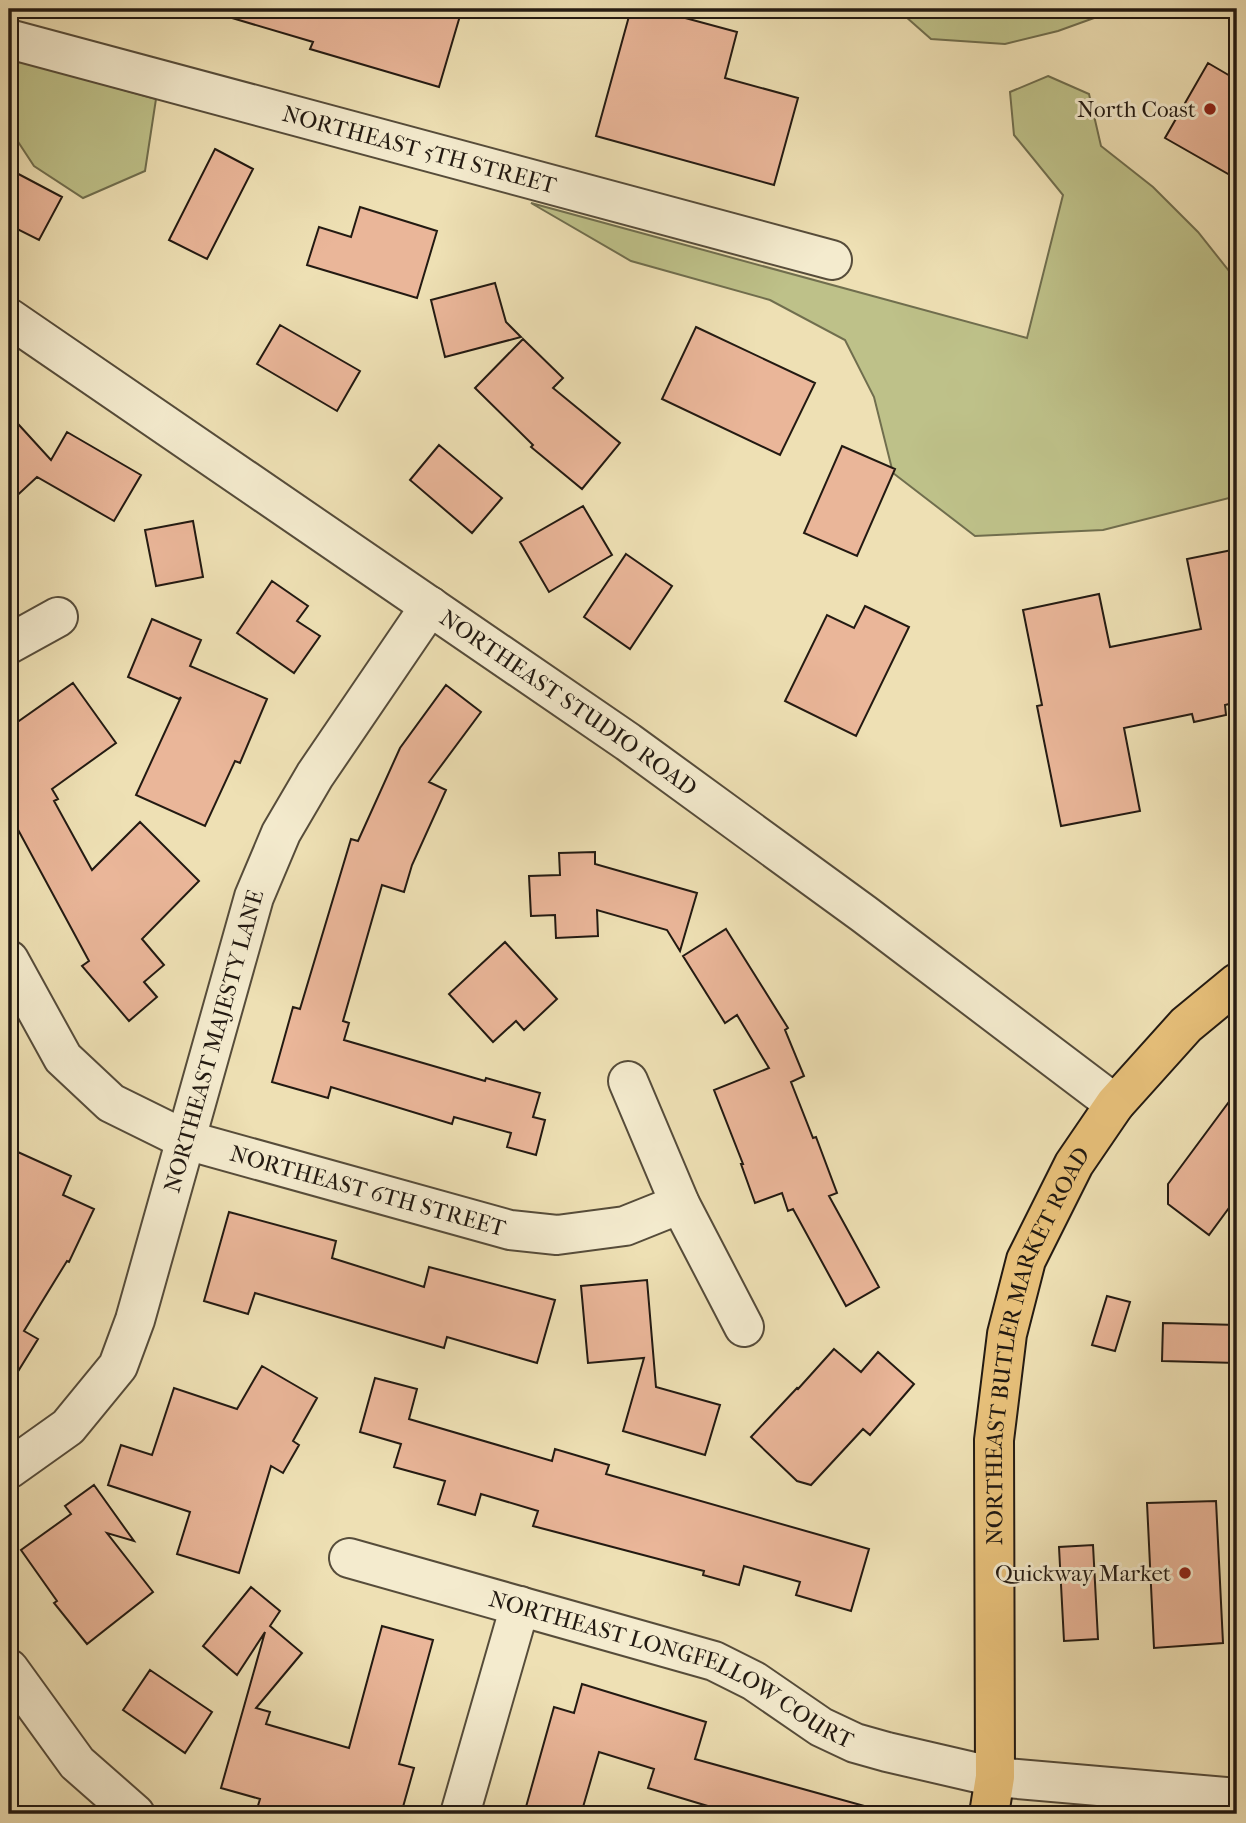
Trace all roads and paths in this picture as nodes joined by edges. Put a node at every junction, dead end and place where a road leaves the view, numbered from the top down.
1 (9, 39) edge
2 (832, 260) dead end
3 (9, 318) edge
4 (430, 606) junction
5 (58, 617) dead end
6 (9, 644) edge
7 (9, 960) edge
8 (1237, 983) edge
9 (628, 1081) dead end
10 (1115, 1104) junction
11 (186, 1140) junction
12 (680, 1205) junction
13 (744, 1327) dead end
14 (9, 1469) edge
15 (349, 1558) dead end
16 (520, 1606) junction
17 (9, 1669) edge
18 (995, 1777) junction
19 (1237, 1798) edge
20 (135, 1814) edge
21 (460, 1814) edge
22 (989, 1814) edge

1 - 2 street, NORTHEAST 5TH STREET
3 - 4 street, NORTHEAST STUDIO ROAD
4 - 10 street, NORTHEAST STUDIO ROAD
4 - 11 street, NORTHEAST MAJESTY LANE
5 - 6 street
7 - 11 street, NORTHEAST 6TH STREET
8 - 10 main road, NORTHEAST BUTLER MARKET ROAD
9 - 12 street
10 - 18 main road, NORTHEAST BUTLER MARKET ROAD
11 - 12 street, NORTHEAST 6TH STREET
11 - 14 street, NORTHEAST MAJESTY LANE
12 - 13 street
15 - 16 street, NORTHEAST LONGFELLOW COURT
16 - 18 street, NORTHEAST LONGFELLOW COURT
16 - 21 street
17 - 20 street
18 - 19 street, NORTHEAST LONGFELLOW COURT
18 - 22 main road, NORTHEAST BUTLER MARKET ROAD

